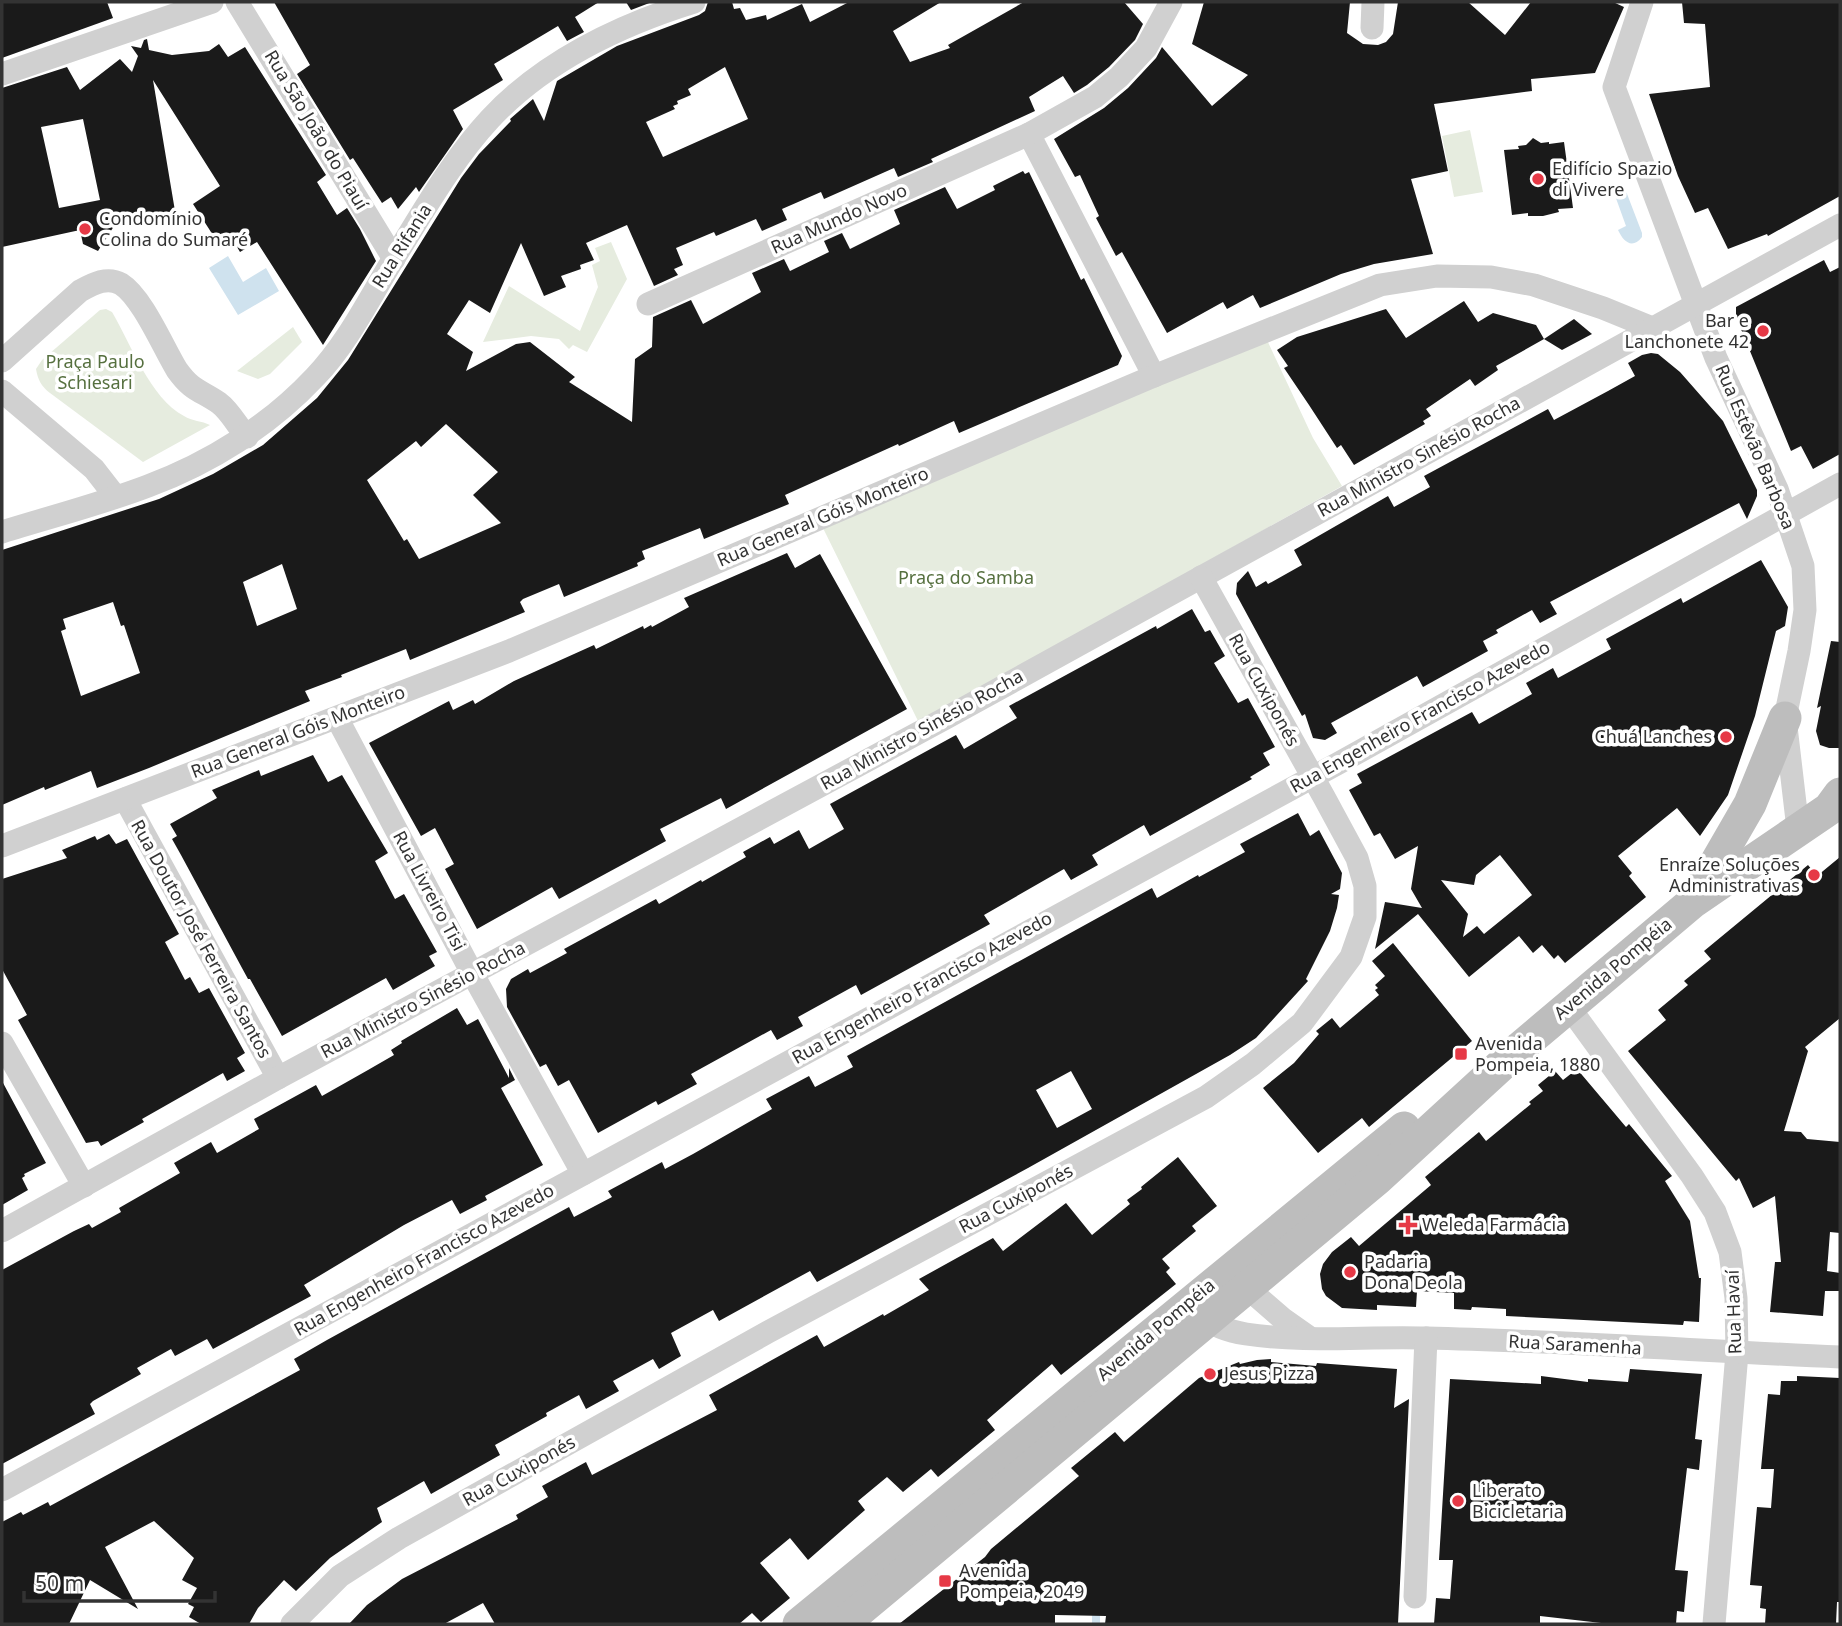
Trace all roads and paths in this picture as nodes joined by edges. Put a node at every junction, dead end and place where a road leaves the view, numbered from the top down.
1 (212, 2) edge
2 (237, 2) edge
3 (694, 2) edge
4 (1171, 2) edge
5 (1373, 2) edge
6 (1642, 2) edge
7 (1372, 28) dead end
8 (2, 74) edge
9 (1029, 134) junction
10 (1840, 225) edge
11 (394, 259) junction
12 (649, 304) dead end
13 (1696, 305) junction
14 (1652, 328) junction
15 (2, 361) edge
16 (1154, 376) junction
17 (2, 391) edge
18 (247, 437) junction
19 (1840, 484) edge
20 (115, 496) junction
21 (1787, 512) junction
22 (2, 533) edge
23 (1201, 578) junction
24 (337, 718) junction
25 (1785, 718) junction
26 (1312, 777) junction
27 (125, 799) junction
28 (1836, 804) edge
29 (1798, 829) junction
30 (2, 846) edge
31 (1694, 901) junction
32 (472, 973) junction
33 (1569, 1007) junction
34 (2, 1043) edge
35 (278, 1078) junction
36 (583, 1174) junction
37 (84, 1186) junction
38 (2, 1231) edge
39 (1238, 1280) junction
40 (1198, 1312) junction
41 (1310, 1338) junction
42 (1426, 1338) junction
43 (1737, 1353) junction
44 (1840, 1357) edge
45 (2, 1490) edge
46 (1415, 1597) dead end
47 (292, 1624) edge
48 (799, 1624) edge
49 (843, 1624) edge
50 (1714, 1624) edge

1 - 8 street
2 - 11 street, Rua São João do Piauí
3 - 11 street, Rua Rifania
4 - 9 street, Rua Mundo Novo
5 - 7 street
6 - 13 street, Rua Estêvão Barbosa
9 - 12 street, Rua Mundo Novo
9 - 16 street
10 - 13 street, Rua Ministro Sinésio Rocha
11 - 18 street, Rua Rifania
13 - 14 street, Rua Ministro Sinésio Rocha
13 - 21 street, Rua Estêvão Barbosa
14 - 16 street, Rua General Góis Monteiro
14 - 23 street, Rua Ministro Sinésio Rocha
15 - 18 street
16 - 24 street, Rua General Góis Monteiro
17 - 20 street
18 - 20 street, Rua Rifania
19 - 21 street, Rua Engenheiro Francisco Azevedo
20 - 22 street, Rua Rifania
21 - 25 street, Rua Estêvão Barbosa
21 - 26 street, Rua Engenheiro Francisco Azevedo
23 - 26 street, Rua Cuxiponés
23 - 32 street, Rua Ministro Sinésio Rocha
24 - 27 street, Rua General Góis Monteiro
24 - 32 street, Rua Livreiro Tisi
25 - 29 street, Rua Estêvão Barbosa
25 - 31 main road
26 - 36 street, Rua Engenheiro Francisco Azevedo
26 - 47 street, Rua Cuxiponés
27 - 30 street, Rua General Góis Monteiro
27 - 35 street, Rua Doutor José Ferreira Santos
28 - 29 main road, Avenida Pompéia
29 - 31 main road, Avenida Pompéia
31 - 33 main road, Avenida Pompéia
32 - 35 street, Rua Ministro Sinésio Rocha
32 - 36 street, Rua Livreiro Tisi
33 - 39 main road, Avenida Pompéia
33 - 43 street, Rua Havaí
34 - 37 street
35 - 37 street, Rua Ministro Sinésio Rocha
36 - 45 street, Rua Engenheiro Francisco Azevedo
37 - 38 street, Rua Ministro Sinésio Rocha
39 - 40 main road, Avenida Pompéia
39 - 41 street
40 - 41 street, Rua Saramenha
40 - 48 main road, Avenida Pompéia
40 - 49 main road, Avenida Pompéia
41 - 42 street, Rua Saramenha
42 - 43 street, Rua Saramenha
42 - 46 street
43 - 44 street, Rua Saramenha
43 - 50 street, Rua Havaí

